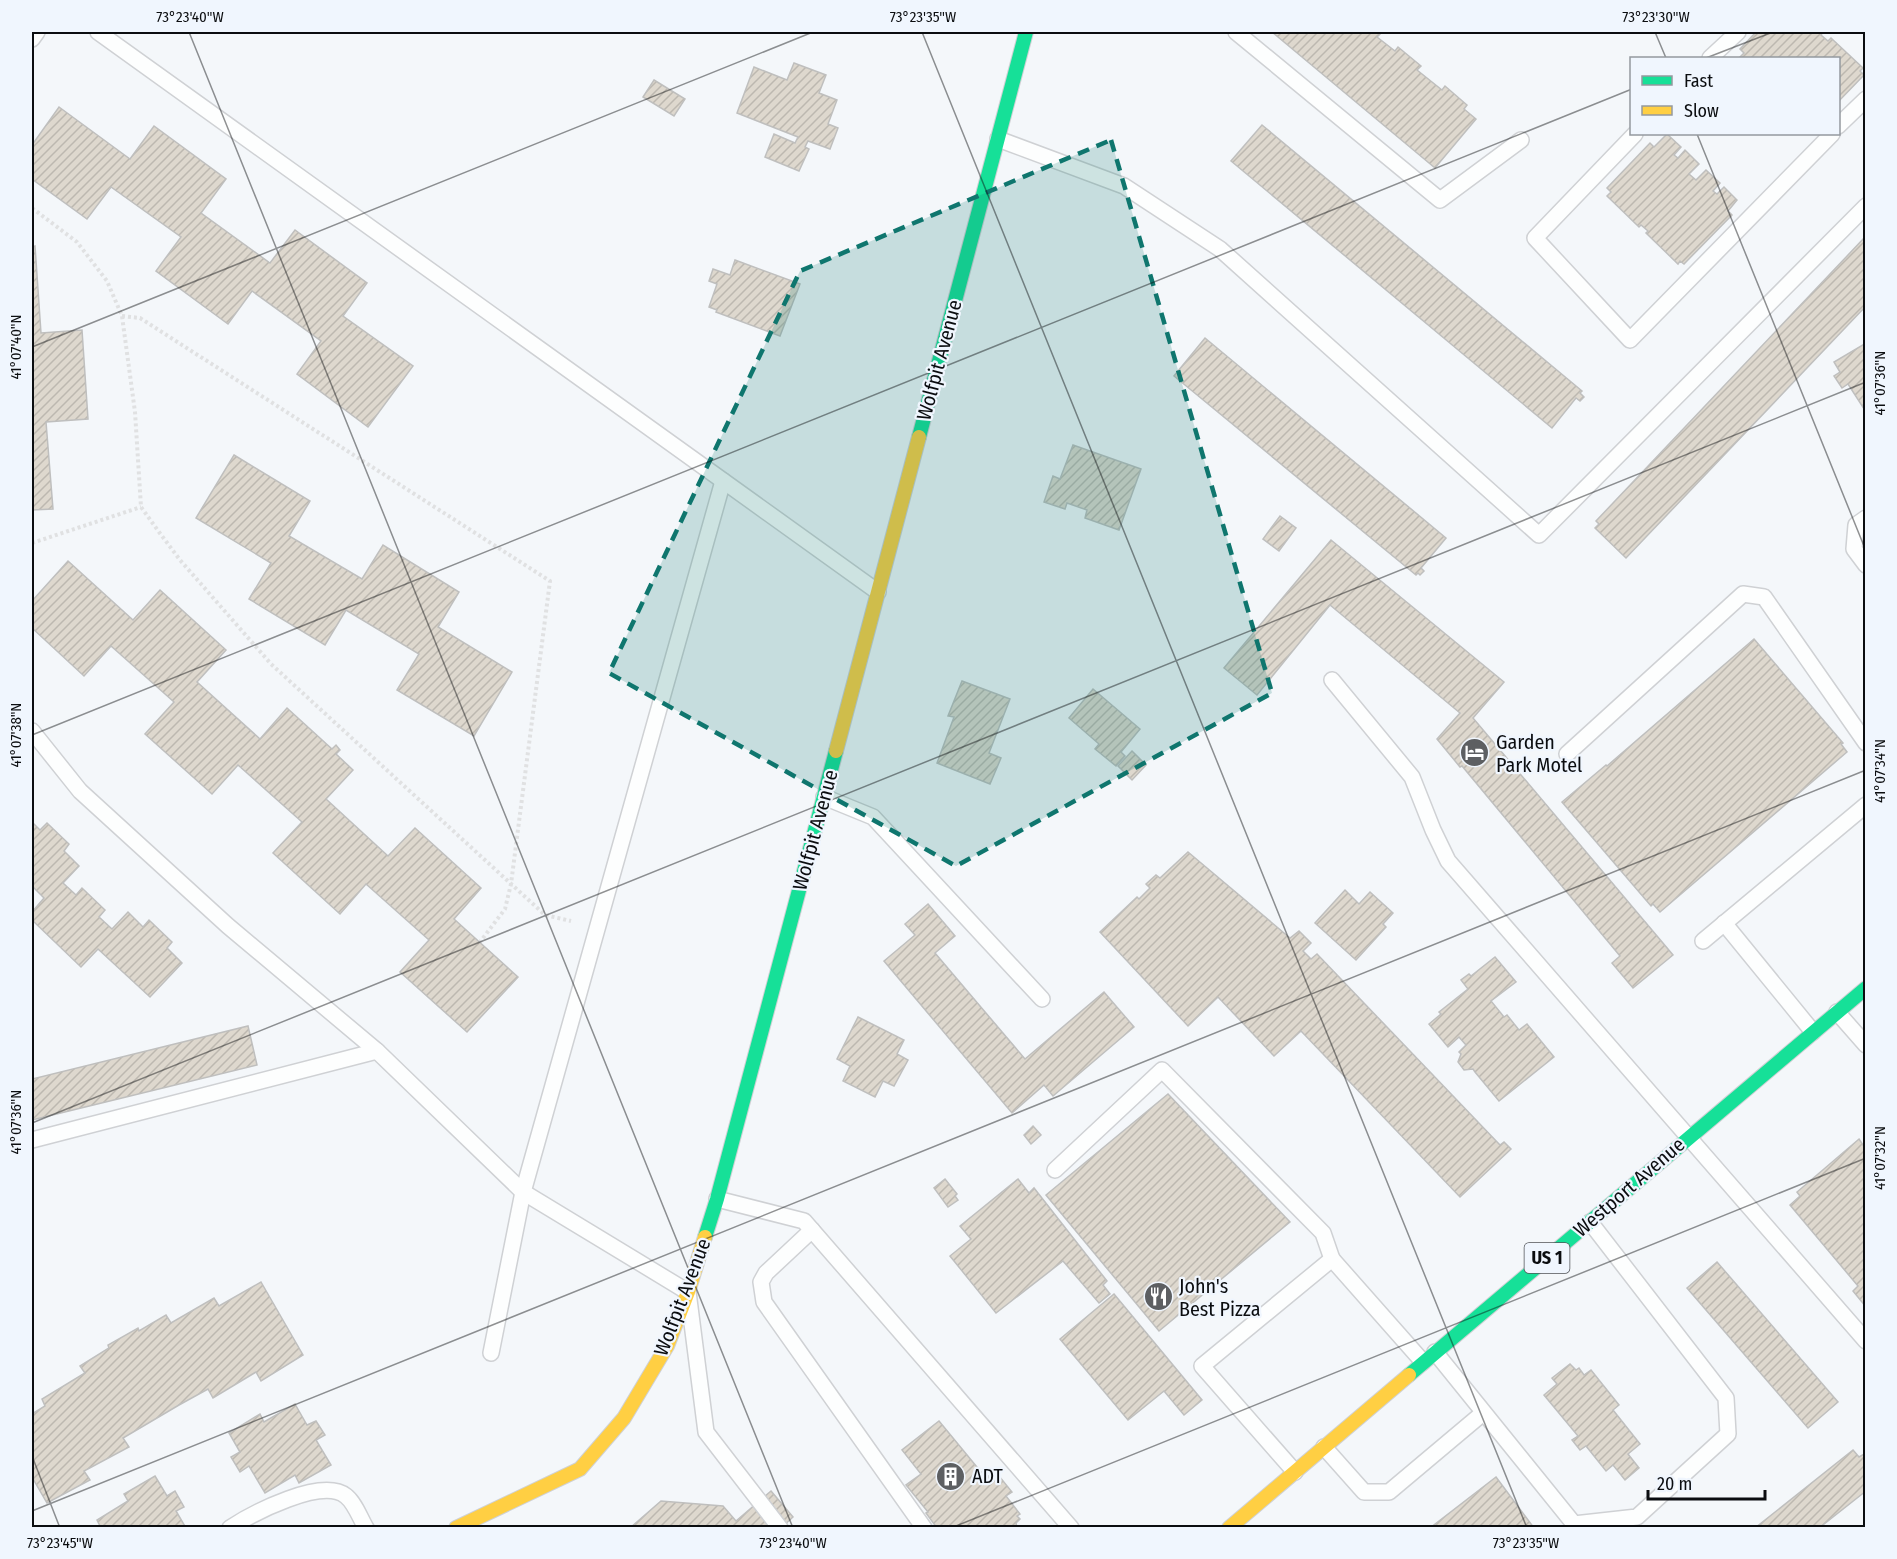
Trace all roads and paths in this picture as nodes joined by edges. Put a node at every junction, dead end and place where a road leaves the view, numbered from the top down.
1 (37, 32) edge
2 (98, 32) edge
3 (1026, 32) edge
4 (1236, 32) edge
5 (1738, 32) edge
6 (32, 39) edge
7 (1711, 57) edge
8 (1866, 99) edge
9 (1840, 125) edge
10 (1634, 135) edge
11 (1831, 135) edge
12 (998, 139) junction
13 (1521, 140) dead end
14 (1866, 206) edge
15 (32, 208) edge
16 (122, 316) junction
17 (723, 480) junction
18 (141, 507) junction
19 (1866, 518) edge
20 (32, 543) edge
21 (1866, 565) edge
22 (878, 592) junction
23 (1332, 680) dead end
24 (32, 731) edge
25 (1866, 743) edge
26 (1568, 754) dead end
27 (824, 796) junction
28 (1866, 805) edge
29 (511, 884) junction
30 (1724, 923) junction
31 (597, 928) junction
32 (1703, 941) dead end
33 (480, 942) dead end
34 (1866, 988) edge
35 (1042, 999) dead end
36 (1838, 1012) junction
37 (1813, 1032) junction
38 (1866, 1045) edge
39 (377, 1051) junction
40 (1689, 1136) junction
41 (32, 1140) edge
42 (1055, 1170) dead end
43 (523, 1192) junction
44 (717, 1199) junction
45 (1590, 1221) junction
46 (812, 1230) junction
47 (1332, 1259) junction
48 (688, 1292) junction
49 (1866, 1341) edge
50 (491, 1353) dead end
51 (1429, 1357) junction
52 (1483, 1413) junction
53 (1324, 1447) junction
54 (1295, 1472) junction
55 (1068, 1526) edge
56 (230, 1527) edge
57 (366, 1527) edge
58 (456, 1527) edge
59 (780, 1527) edge
60 (924, 1527) edge
61 (1229, 1527) edge

1 - 6 lane
2 - 17 lane
3 - 12 street, Wolfpit Avenue
4 - 13 lane
5 - 7 lane
8 - 9 lane
10 - 11 lane
12 - 14 lane
12 - 22 street, Wolfpit Avenue
15 - 16 path
16 - 18 path
16 - 29 path
17 - 22 lane
17 - 31 lane
18 - 20 path
18 - 29 path
19 - 21 lane
22 - 27 street, Wolfpit Avenue
23 - 40 lane
24 - 39 lane
25 - 26 lane
27 - 35 lane
27 - 44 street, Wolfpit Avenue
28 - 30 lane
29 - 31 path
29 - 33 path
30 - 32 lane
30 - 37 lane
31 - 43 lane
34 - 36 street, Westport Avenue / US 1
36 - 37 street, Westport Avenue / US 1
36 - 38 lane
37 - 40 street, Westport Avenue / US 1
39 - 41 lane
39 - 43 lane
40 - 45 street, Westport Avenue / US 1
40 - 49 lane
42 - 47 lane
43 - 48 lane
43 - 50 lane
44 - 46 lane
44 - 48 street, Wolfpit Avenue
45 - 51 street, Westport Avenue / US 1
45 - 52 lane
46 - 55 lane
46 - 60 lane
47 - 51 lane
47 - 54 lane
48 - 58 street, Wolfpit Avenue
48 - 59 lane
51 - 52 lane
51 - 53 street, Westport Avenue / US 1
52 - 53 lane
53 - 54 street, Westport Avenue / US 1
54 - 61 street, Westport Avenue / US 1
56 - 57 lane

